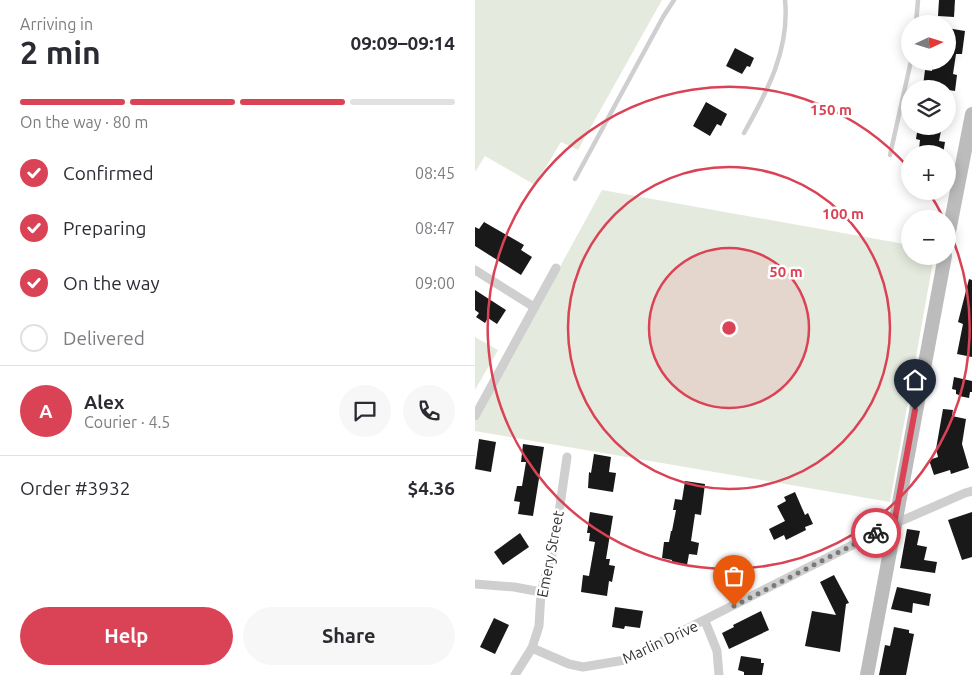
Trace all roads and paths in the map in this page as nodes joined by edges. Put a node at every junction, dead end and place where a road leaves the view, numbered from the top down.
1 (674, 0) edge
2 (785, 0) edge
3 (917, 0) edge
4 (916, 15) edge
5 (909, 70) edge
6 (972, 114) edge
7 (744, 134) dead end
8 (890, 155) dead end
9 (575, 179) dead end
10 (953, 210) edge
11 (943, 265) edge
12 (555, 268) dead end
13 (475, 270) edge
14 (534, 308) junction
15 (475, 416) edge
16 (567, 457) dead end
17 (972, 491) edge
18 (894, 524) junction
19 (475, 584) edge
20 (541, 592) junction
21 (705, 621) junction
22 (532, 648) junction
23 (515, 675) edge
24 (719, 675) edge
25 (867, 675) edge

1 - 9 lane
2 - 7 lane
3 - 4 lane
5 - 8 lane
6 - 10 street
11 - 18 street
12 - 14 street
13 - 14 street
14 - 15 street
16 - 20 street, Emery Street
17 - 18 street, Marlin Drive
18 - 21 street, Marlin Drive
18 - 25 street
19 - 20 street
20 - 22 street, Emery Street
21 - 22 street, Marlin Drive
21 - 24 street
22 - 23 street, Emery Street

